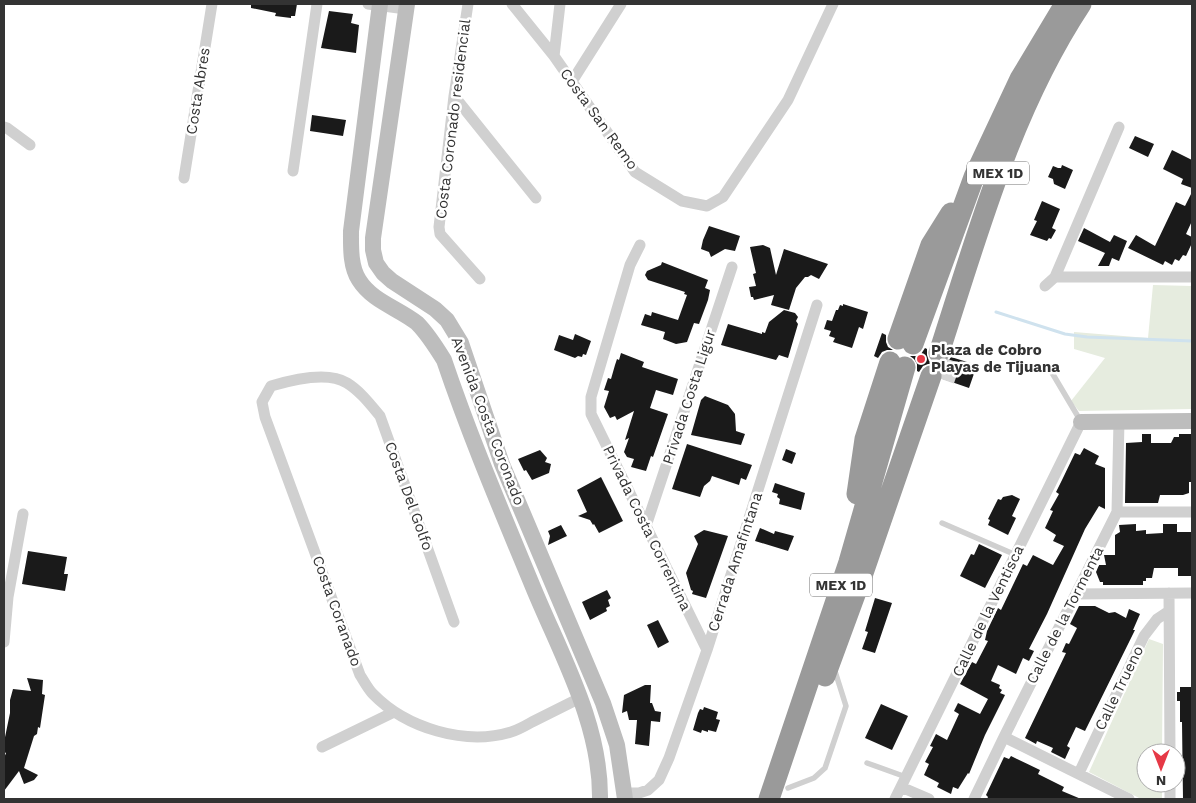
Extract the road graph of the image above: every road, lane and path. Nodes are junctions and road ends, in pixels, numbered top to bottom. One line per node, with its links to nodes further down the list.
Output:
1 (212, 4): 19 (street, Costa Abres)
2 (317, 4): 18 (street)
3 (376, 4): 11 (street); 45 (street, Avenida Costa Coronado)
4 (468, 4): 14 (street, Costa Coronado residencial)
5 (512, 4): 12 (street, Costa San Remo)
6 (560, 4): 12 (street)
7 (621, 4): 13 (street)
8 (833, 4): 13 (street, Costa San Remo)
9 (1064, 4): 28 (highway, MEX 1D)
10 (1081, 4): 29 (highway, MEX 1D)
11 (406, 7): 44 (street, Avenida Costa Coronado)
12 (554, 56): 13 (street, Costa San Remo)
13 (571, 83)
14 (454, 96): 20 (street); 25 (street, Costa Coronado residencial)
15 (4, 127): 17 (street)
16 (1119, 127): 24 (street)
17 (30, 144)
18 (293, 171)
19 (184, 178)
20 (536, 198)
21 (640, 245): 41 (street, Privada Costa Correntina)
22 (732, 267): 41 (street, Privada Costa Ligur)
23 (1191, 275): 24 (street)
24 (1055, 277): 26 (street)
25 (480, 279)
26 (1045, 286)
27 (817, 305): 53 (street, Cerrada Amafintana)
28 (906, 342)
29 (945, 355)
30 (898, 364): 43 (highway)
31 (1048, 366): 36 (lane)
32 (938, 378): 43 (highway, MEX 1D)
33 (346, 382): 51 (street, Costa Del Golfo); 56 (street, Costa Coranado)
34 (1118, 421): 35 (street); 36 (street); 37 (street, Calle de la Tormenta)
35 (1192, 421)
36 (1082, 422): 42 (street, Calle de la Ventisca)
37 (1117, 512): 38 (street); 49 (street, Calle de la Tormenta)
38 (1192, 512)
39 (23, 514): 48 (street)
40 (942, 523): 42 (lane)
41 (646, 526): 53 (street, Privada Costa Correntina)
42 (1016, 554): 62 (street, Calle de la Ventisca)
43 (856, 566): 54 (highway, MEX 1D); 66 (highway, MEX 1D)
44 (551, 578): 45 (street); 64 (street, Avenida Costa Coronado)
45 (532, 586): 55 (street, Avenida Costa Coronado)
46 (1169, 593): 47 (street); 49 (street); 50 (street)
47 (1192, 593)
48 (6, 594): 52 (street)
49 (1076, 594): 57 (street, Calle de la Tormenta)
50 (1169, 611): 58 (street); 61 (street, Calle Trueno)
51 (454, 622)
52 (4, 642)
53 (707, 650): 64 (street, Cerrada Amafintana)
54 (831, 660): 63 (highway, MEX 1D); 63 (lane)
55 (580, 698): 56 (street, Costa Coranado); 65 (street, Avenida Costa Coronado)
56 (394, 712): 59 (street)
57 (1004, 736): 61 (street); 69 (street, Calle de la Tormenta)
58 (1170, 743)
59 (322, 747)
60 (867, 762): 62 (lane)
61 (1079, 773): 70 (street)
62 (904, 782): 67 (street, Calle de la Ventisca); 68 (street)
63 (786, 793)
64 (625, 796)
65 (600, 799)
66 (769, 799)
67 (895, 799)
68 (929, 799)
69 (974, 799)
70 (1129, 799)

